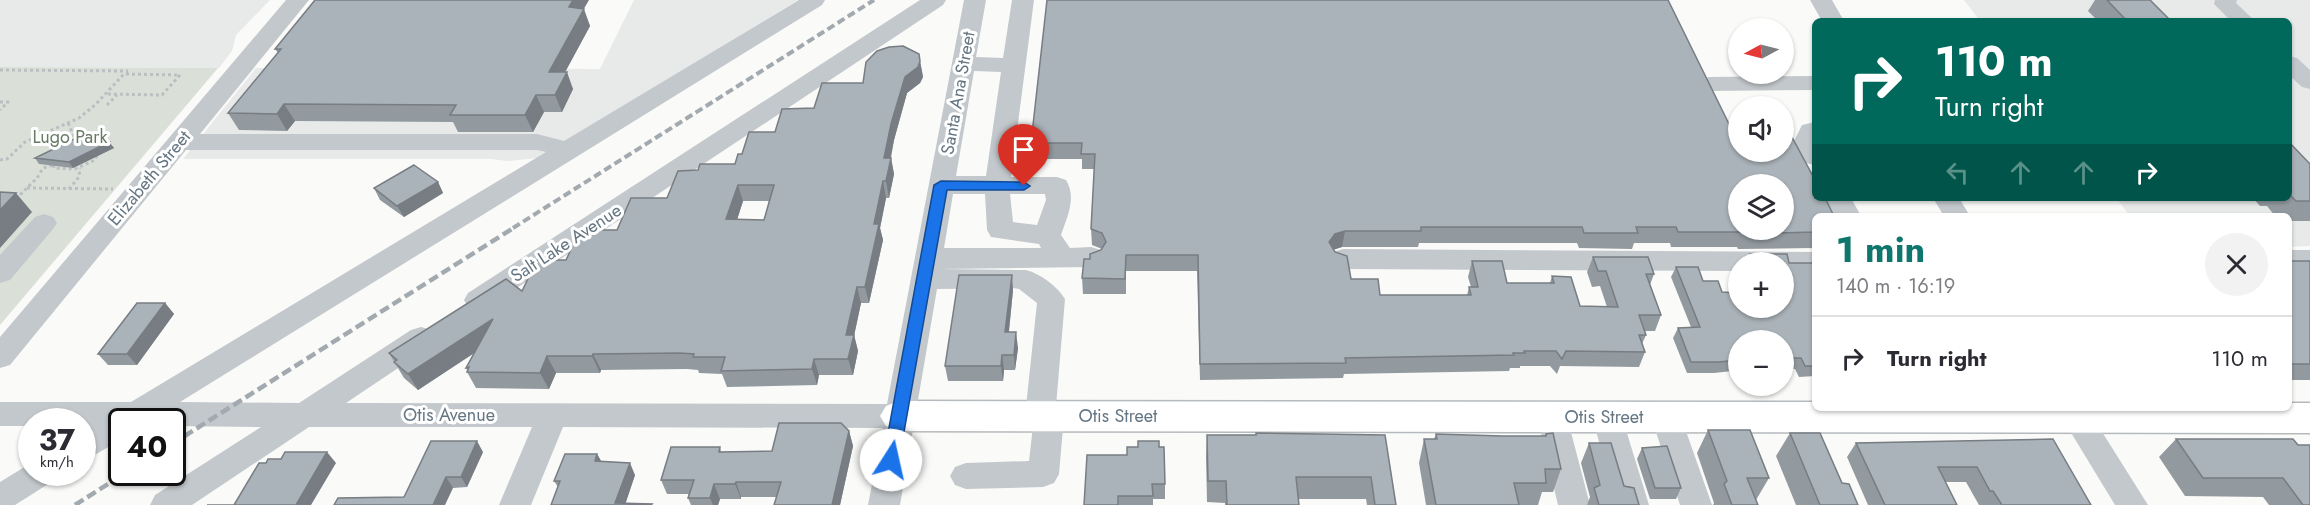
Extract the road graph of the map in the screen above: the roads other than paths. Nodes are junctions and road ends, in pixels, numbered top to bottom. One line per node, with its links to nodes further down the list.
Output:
1 (298, 0): 17 (street, Elizabeth Street)
2 (814, 0): 18 (street)
3 (935, 0): 35 (street, Salt Lake Avenue)
4 (975, 0): 10 (street, Santa Ana Street)
5 (1023, 0): 11 (street)
6 (1821, 0): 8 (street)
7 (2226, 0): 9 (street)
8 (1831, 18)
9 (2241, 18)
10 (963, 64): 11 (street); 20 (street, Santa Ana Street)
11 (1014, 65): 21 (street)
12 (2292, 66): 13 (street)
13 (2310, 82)
14 (1812, 83): 15 (street)
15 (1709, 84)
16 (1812, 131): 19 (street)
17 (180, 142): 18 (street); 31 (street, Elizabeth Street)
18 (566, 152): 32 (street)
19 (1812, 152)
20 (941, 185): 21 (street); 29 (street, Santa Ana Street)
21 (997, 185): 23 (street); 23 (street)
22 (44, 224): 30 (street)
23 (1055, 247): 24 (street); 29 (street)
24 (1091, 257)
25 (1343, 259): 28 (street)
26 (2292, 260): 27 (street)
27 (2310, 260)
28 (1812, 262)
29 (926, 269): 37 (street, Santa Ana Street); 38 (street)
30 (0, 273)
31 (0, 357)
32 (145, 408)
33 (2074, 413): 42 (main road, Otis Street); 44 (main road, Otis Street); 54 (street)
34 (0, 414): 43 (street, Otis Avenue)
35 (303, 414): 36 (street, Otis Avenue); 39 (street, Otis Avenue); 48 (street, Salt Lake Avenue)
36 (553, 415): 37 (street, Otis Avenue); 49 (street)
37 (899, 416): 38 (main road, Otis Street); 50 (street, Santa Ana Street)
38 (1044, 416): 40 (main road, Otis Street); 45 (street)
39 (186, 417)
40 (1552, 417): 41 (main road, Otis Street); 51 (street)
41 (1607, 417): 42 (main road, Otis Street); 52 (street)
42 (1666, 417): 53 (street)
43 (108, 418)
44 (2310, 418)
45 (966, 476)
46 (19, 486): 47 (street)
47 (0, 498)
48 (166, 505)
49 (515, 505)
50 (884, 505)
51 (1574, 505)
52 (1633, 505)
53 (1696, 505)
54 (2132, 505)

